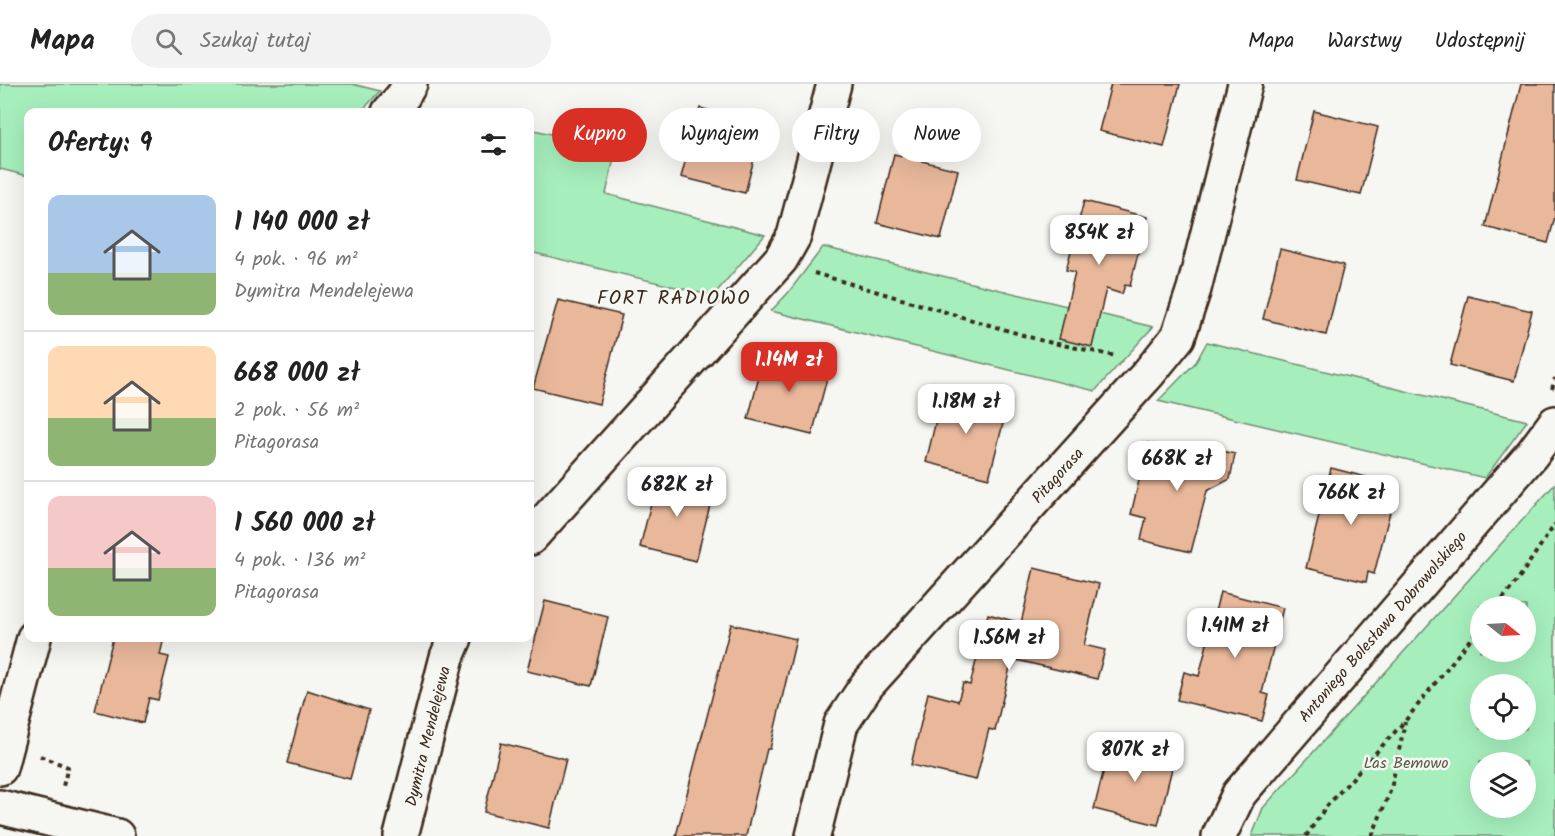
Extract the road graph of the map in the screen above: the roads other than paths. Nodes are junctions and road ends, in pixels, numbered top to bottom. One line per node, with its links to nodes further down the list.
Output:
1 (410, 84): 4 (street)
2 (834, 84): 6 (street)
3 (1245, 84): 13 (street, Pitagorasa)
4 (392, 108)
5 (1555, 423): 14 (street, Antoniego Bolesława Dobrowolskiego)
6 (534, 534)
7 (33, 642): 9 (street)
8 (453, 642): 12 (street, Dymitra Mendelejewa)
9 (0, 768)
10 (0, 807): 11 (street)
11 (117, 836)
12 (401, 836)
13 (813, 836)
14 (1219, 836)

